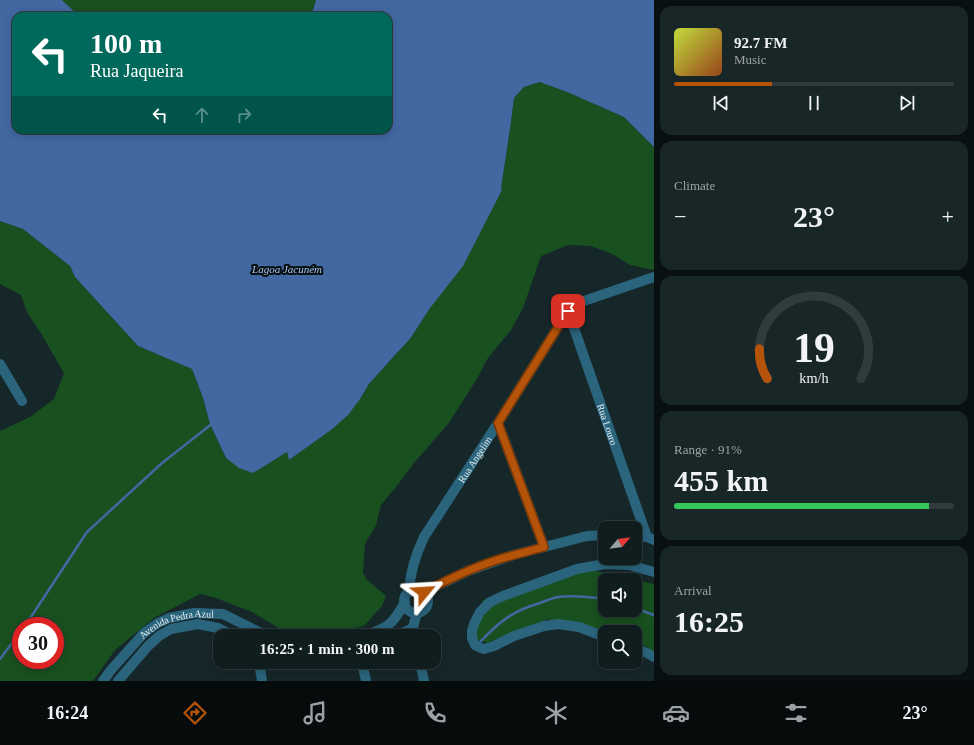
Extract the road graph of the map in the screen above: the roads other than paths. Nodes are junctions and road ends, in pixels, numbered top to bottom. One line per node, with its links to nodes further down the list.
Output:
1 (654, 277): 2 (street, Rua Angelim)
2 (568, 311): 5 (street, Rua Angelim); 7 (street, Rua Louro)
3 (0, 364): 4 (street)
4 (22, 402)
5 (498, 423): 8 (street); 10 (street, Rua Angelim)
6 (598, 535): 8 (street)
7 (651, 539)
8 (544, 547): 11 (street)
9 (654, 572): 18 (street)
10 (409, 592): 11 (street); 12 (street)
11 (424, 592): 13 (street)
12 (405, 602): 13 (street); 16 (street)
13 (417, 612): 17 (street)
14 (220, 629): 25 (street, Avenida Pedra Azul)
15 (252, 629): 24 (street, Avenida Pedra Azul)
16 (382, 629)
17 (414, 629)
18 (598, 635)
19 (642, 651): 20 (street)
20 (654, 657)
21 (260, 669): 26 (street)
22 (363, 669): 27 (street)
23 (421, 669): 28 (street)
24 (103, 681)
25 (118, 681)
26 (262, 681)
27 (366, 681)
28 (424, 681)

